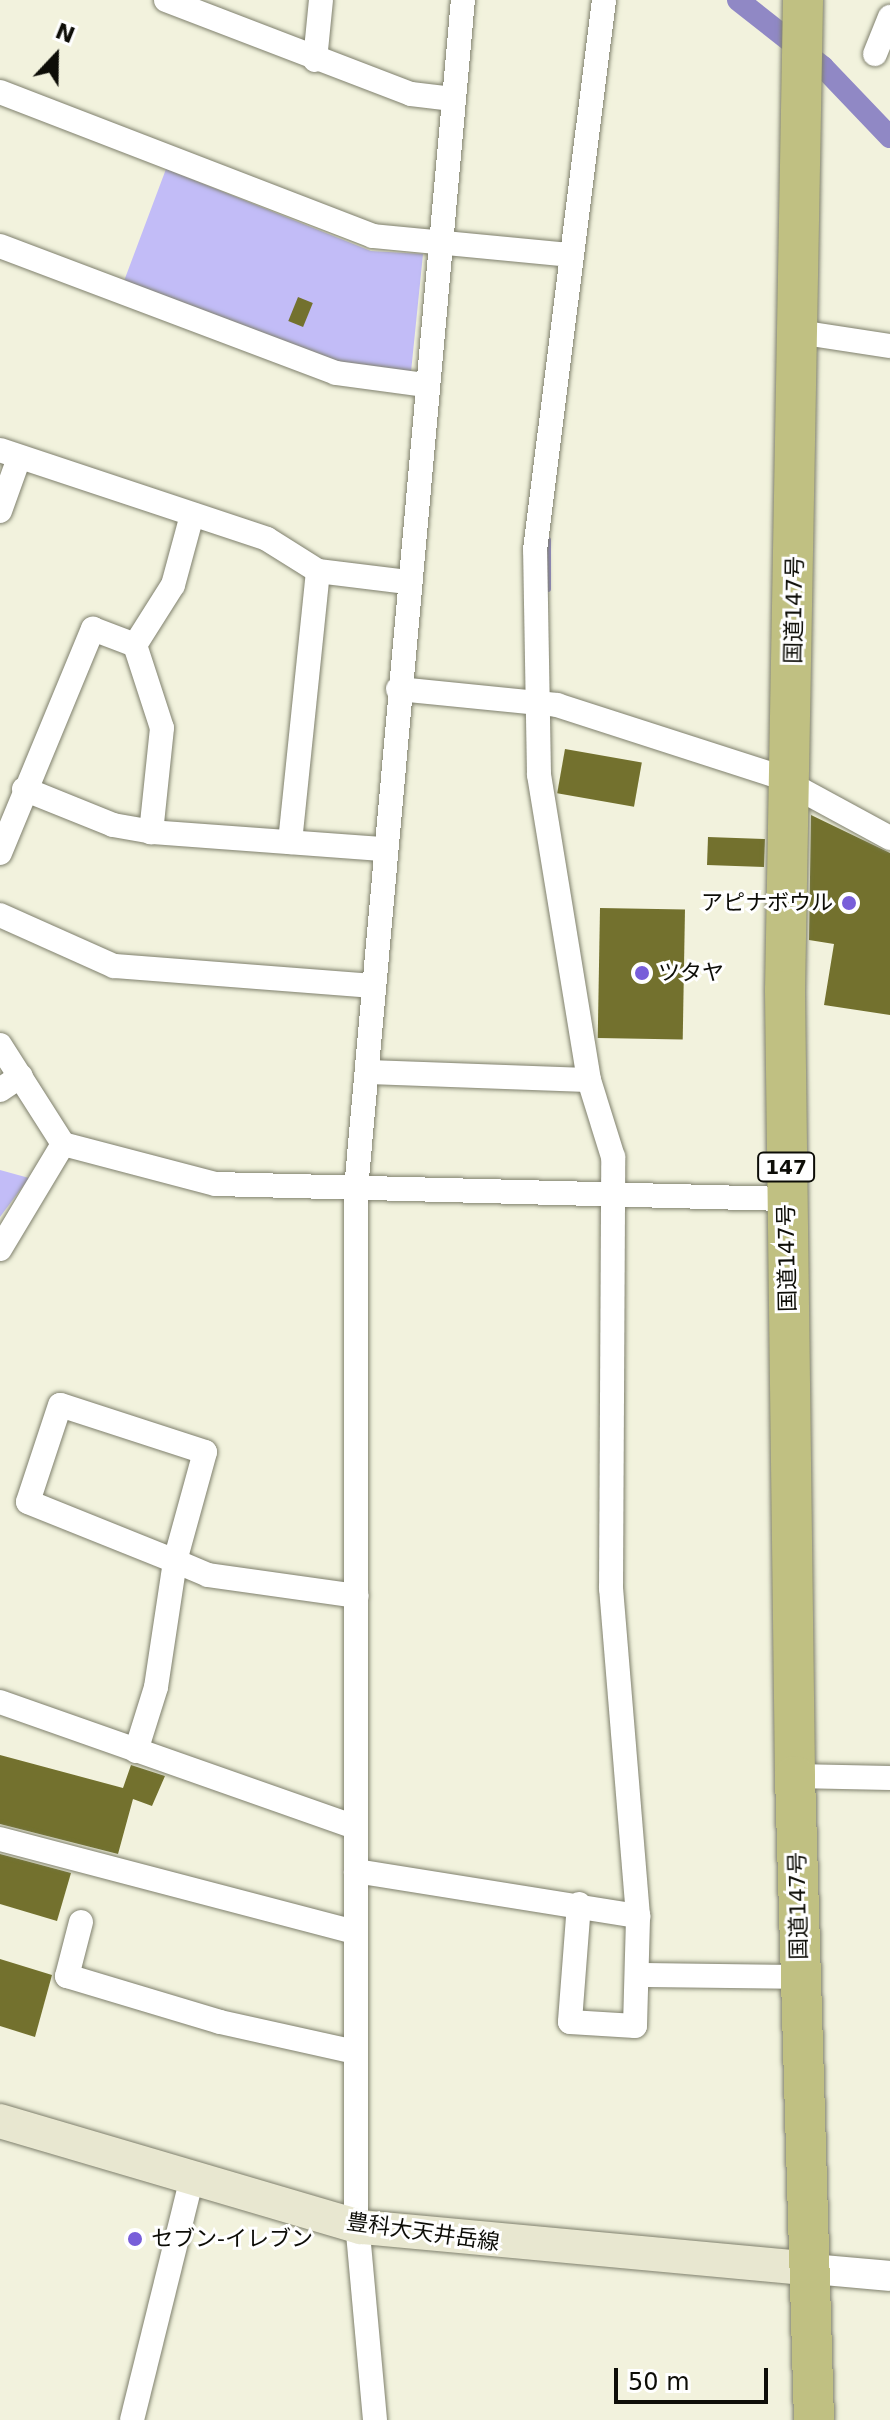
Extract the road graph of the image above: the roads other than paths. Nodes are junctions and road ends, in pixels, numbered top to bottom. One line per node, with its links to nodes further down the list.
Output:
1 (321, 0): 8 (street)
2 (463, 0): 10 (street)
3 (604, 0): 13 (street)
4 (176, 2): 8 (street)
5 (890, 17): 7 (street)
6 (802, 33): 14 (highway, 国道147号 / 147)
7 (875, 54)
8 (315, 60): 10 (street)
9 (0, 92): 11 (street)
10 (453, 99): 11 (street)
11 (437, 243): 13 (street); 16 (street)
12 (0, 246): 16 (street)
13 (570, 255): 24 (street)
14 (798, 332): 15 (street); 25 (highway, 国道147号 / 147)
15 (890, 346)
16 (425, 385): 21 (street)
17 (9, 454): 18 (street); 19 (street)
18 (0, 511)
19 (192, 515): 20 (street); 22 (street)
20 (318, 571): 21 (street); 29 (street)
21 (407, 582): 23 (street)
22 (135, 645): 26 (street); 27 (street)
23 (398, 689): 24 (street); 30 (street)
24 (540, 703): 25 (street); 37 (street)
25 (790, 787): 28 (street); 42 (highway, 国道147号 / 147)
26 (24, 789): 27 (street); 31 (street)
27 (151, 832): 29 (street)
28 (890, 838)
29 (290, 842): 30 (street)
30 (383, 849): 33 (street)
31 (0, 853)
32 (0, 915): 33 (street)
33 (371, 986): 35 (street)
34 (0, 1045): 36 (street)
35 (367, 1072): 37 (street); 40 (street)
36 (21, 1076): 38 (street); 39 (street)
37 (589, 1080): 41 (street)
38 (0, 1090)
39 (63, 1144): 40 (street); 43 (street)
40 (356, 1189): 41 (street); 45 (street)
41 (613, 1199): 42 (street); 54 (street)
42 (786, 1199): 48 (highway, 国道147号 / 147)
43 (0, 1249)
44 (175, 1561): 44 (street); 45 (street); 47 (street)
45 (357, 1596): 50 (street)
46 (0, 1702): 47 (street)
47 (136, 1751): 50 (street)
48 (795, 1776): 49 (street); 58 (highway, 国道147号 / 147)
49 (890, 1778)
50 (355, 1827): 52 (street)
51 (0, 1839): 56 (street)
52 (356, 1871): 53 (street); 56 (street)
53 (579, 1904): 54 (street); 57 (street)
54 (638, 1916): 57 (street)
55 (81, 1922): 59 (street)
56 (355, 1932): 59 (street)
57 (638, 1975): 58 (street)
58 (800, 1977): 63 (highway, 国道147号 / 147)
59 (355, 2052): 62 (street)
60 (0, 2121): 61 (main road, 豊科大天井岳線)
61 (192, 2178): 62 (main road, 豊科大天井岳線); 65 (street)
62 (361, 2227): 63 (main road, 豊科大天井岳線); 66 (street)
63 (812, 2269): 64 (street); 67 (highway, 国道147号 / 147)
64 (890, 2276)
65 (132, 2420)
66 (375, 2420)
67 (814, 2420)

